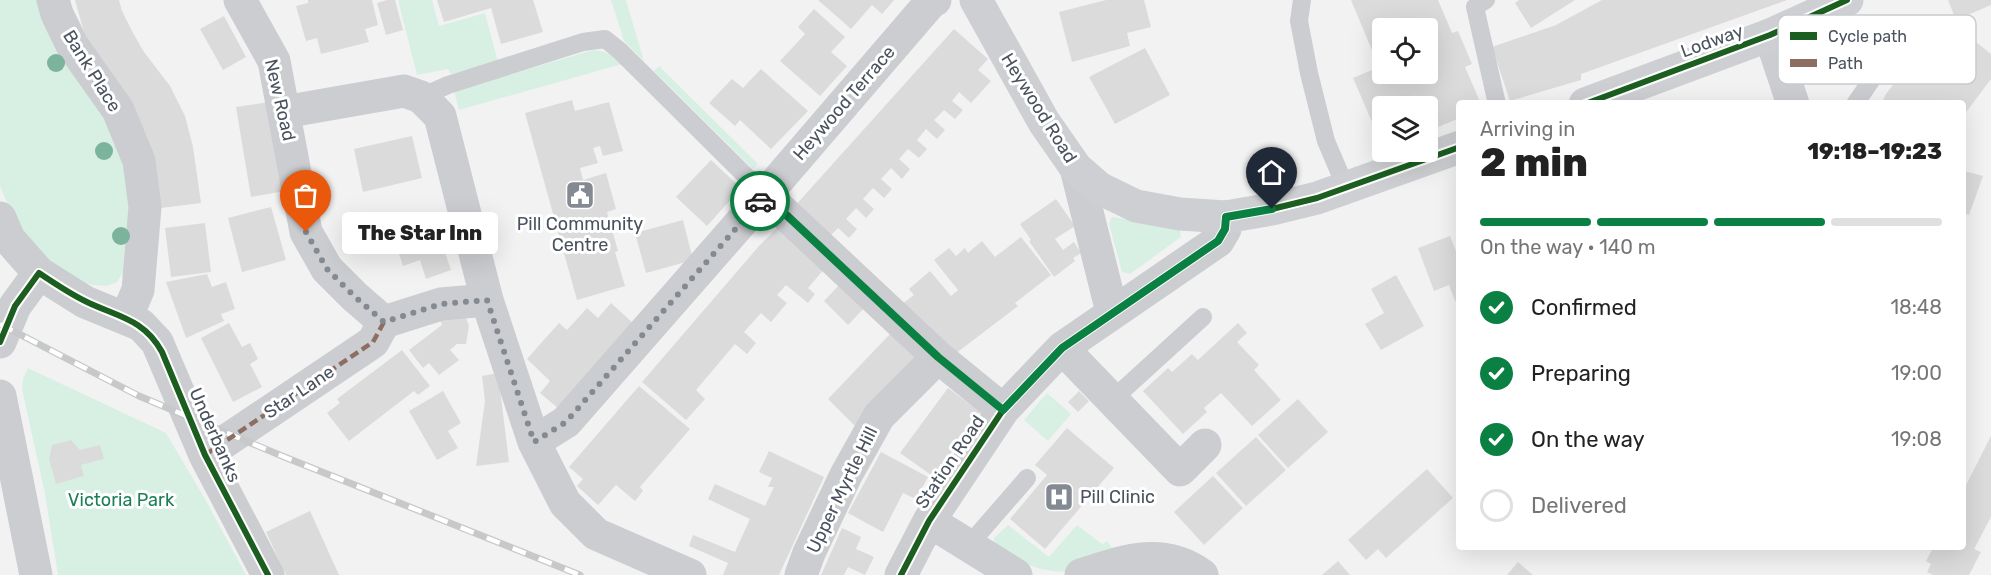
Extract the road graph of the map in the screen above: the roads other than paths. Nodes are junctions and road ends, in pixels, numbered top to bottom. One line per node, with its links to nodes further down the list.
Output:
1 (52, 0): 30 (street, Bank Place)
2 (240, 0): 19 (street, New Road)
3 (935, 0): 23 (street, Heywood Terrace)
4 (976, 0): 21 (street, Heywood Road)
5 (1302, 0): 22 (lane)
6 (1486, 0): 15 (lane)
7 (1847, 0): 8 (street, Lodway)
8 (1814, 15)
9 (1778, 31): 10 (street, Lodway)
10 (1770, 35): 11 (street); 16 (street, Lodway)
11 (1778, 59)
12 (1786, 84): 17 (street)
13 (1869, 84): 18 (lane)
14 (421, 96): 19 (street); 23 (lane); 27 (street)
15 (1496, 100)
16 (1596, 100)
17 (1792, 100)
18 (1858, 100)
19 (284, 112): 31 (street, New Road)
20 (1456, 148): 22 (street)
21 (1076, 168): 24 (street, Heywood Road); 28 (street)
22 (1346, 188): 24 (street)
23 (765, 195): 34 (street); 38 (street, Heywood Terrace)
24 (1226, 217): 28 (street, Station Road)
25 (0, 218): 26 (street, Underbanks)
26 (39, 273): 30 (street, Underbanks); 32 (street)
27 (487, 300): 31 (street); 38 (street)
28 (1112, 312): 33 (street, Station Road)
29 (1203, 317): 36 (lane)
30 (126, 318): 40 (street, Underbanks)
31 (384, 322): 40 (street, Star Lane)
32 (0, 342)
33 (1062, 348): 36 (street); 37 (street, Station Road)
34 (938, 357): 37 (street); 47 (street, Upper Myrtle Hill)
35 (0, 396): 44 (street)
36 (1112, 400): 39 (street)
37 (1003, 410): 42 (street, Station Road)
38 (534, 442): 46 (street)
39 (1205, 445)
40 (205, 455): 45 (street, Underbanks)
41 (1027, 478): 43 (lane)
42 (929, 521): 43 (street); 48 (street, Station Road)
43 (968, 546): 49 (street)
44 (36, 575)
45 (268, 575)
46 (690, 575)
47 (801, 575)
48 (901, 575)
49 (1016, 575)
50 (1081, 575): 51 (street)
51 (1202, 575)

